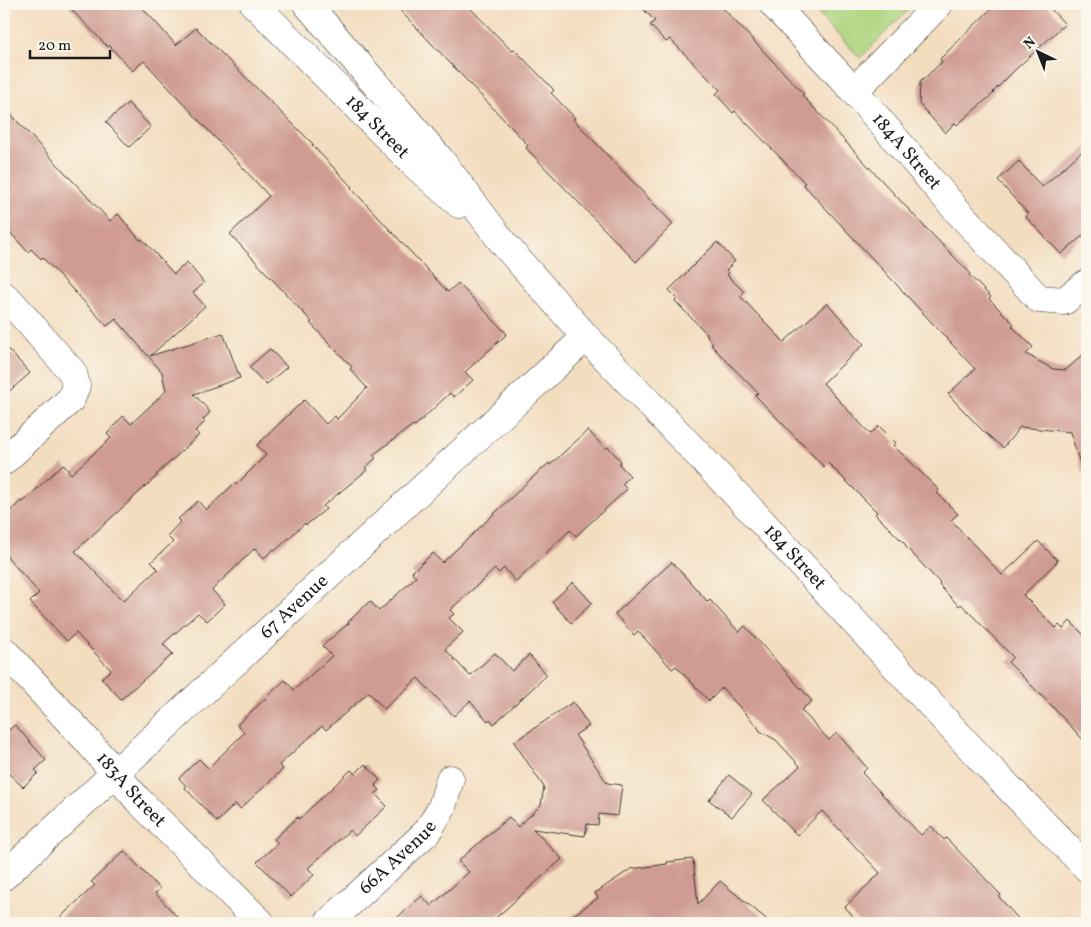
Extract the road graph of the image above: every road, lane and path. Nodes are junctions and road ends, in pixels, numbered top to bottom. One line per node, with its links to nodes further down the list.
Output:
1 (254, 4): 6 (street, 184 Street)
2 (307, 4): 6 (street, 184 Street)
3 (773, 4): 5 (street, 184A Street)
4 (939, 4): 5 (street)
5 (854, 91): 7 (street, 184A Street)
6 (504, 244): 9 (street, 184 Street)
7 (1087, 283)
8 (4, 296): 10 (street)
9 (586, 337): 12 (street, 67 Avenue); 14 (street, 184 Street)
10 (4, 461)
11 (4, 651): 12 (street, 183A Street)
12 (115, 772): 15 (street, 67 Avenue); 16 (street, 183A Street)
13 (450, 779): 17 (street, 66A Avenue)
14 (1087, 868)
15 (4, 876)
16 (261, 923)
17 (328, 923)

